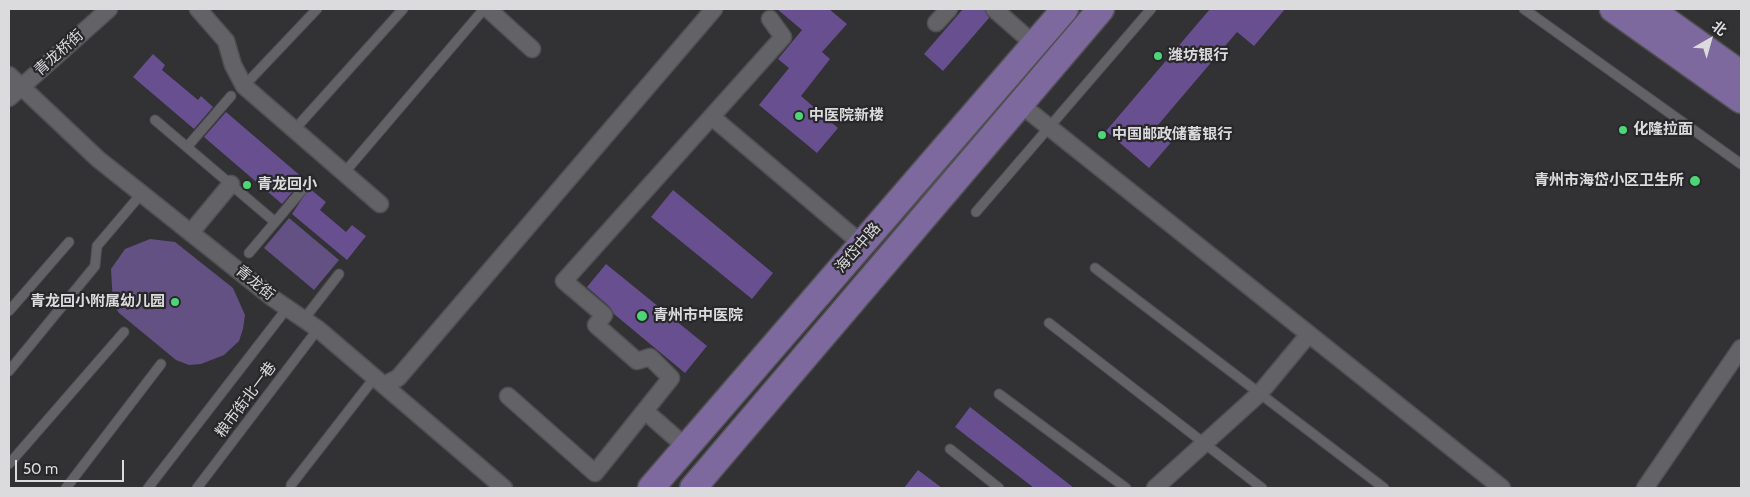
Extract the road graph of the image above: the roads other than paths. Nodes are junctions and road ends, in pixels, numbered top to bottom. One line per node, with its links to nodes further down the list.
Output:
1 (110, 9): 23 (street, 青龙桥街)
2 (198, 9): 22 (street)
3 (317, 9): 22 (lane)
4 (403, 9): 28 (lane)
5 (484, 9): 31 (lane)
6 (488, 9): 19 (street)
7 (714, 9): 54 (street)
8 (949, 9): 17 (street)
9 (994, 9): 18 (street)
10 (1064, 9): 18 (main road, 海岱中路)
11 (1101, 9): 25 (main road, 海岱中路)
12 (1151, 9): 36 (lane)
13 (1524, 9): 30 (lane)
14 (1613, 9): 24 (main road)
15 (1653, 10): 20 (main road)
16 (770, 19): 26 (street)
17 (936, 23)
18 (1034, 44): 40 (main road, 海岱中路)
19 (532, 49)
20 (1741, 74)
21 (9, 76): 23 (street, 青龙街)
22 (237, 91): 28 (street); 29 (lane)
23 (14, 93): 34 (street, 青龙街)
24 (1741, 100)
25 (1020, 104): 50 (street); 69 (main road, 海岱中路)
26 (712, 117): 40 (street); 58 (street)
27 (155, 120): 29 (lane)
28 (294, 130): 31 (street)
29 (187, 147): 32 (lane)
30 (1741, 164)
31 (344, 172): 35 (street)
32 (231, 184): 37 (lane); 38 (street)
33 (303, 189): 37 (lane)
34 (142, 193): 38 (street, 青龙街); 53 (lane)
35 (380, 204)
36 (976, 212)
37 (275, 222): 41 (lane)
38 (192, 231): 44 (street, 青龙街)
39 (69, 242): 45 (lane)
40 (862, 244): 60 (main road, 海岱中路)
41 (249, 254)
42 (1095, 268): 55 (lane)
43 (339, 274): 46 (lane)
44 (288, 307): 46 (street, 青龙街); 65 (lane)
45 (9, 311)
46 (304, 319): 48 (street, 青龙街)
47 (1049, 323): 59 (lane)
48 (318, 329): 54 (street, 青龙街); 66 (lane, 粮市街北一巷)
49 (124, 332): 62 (lane)
50 (1309, 334): 55 (street); 75 (street)
51 (1741, 348): 76 (street)
52 (161, 364): 64 (lane)
53 (9, 371)
54 (380, 381): 63 (lane); 67 (street, 青龙街)
55 (1260, 393): 59 (street); 74 (lane)
56 (999, 394): 71 (lane)
57 (508, 396): 58 (street)
58 (645, 411): 60 (street)
59 (1204, 444): 72 (street); 73 (lane)
60 (686, 447): 68 (main road, 海岱中路)
61 (950, 449): 70 (lane)
62 (9, 464)
63 (291, 486)
64 (66, 488)
65 (148, 488)
66 (197, 488)
67 (504, 488)
68 (651, 488)
69 (693, 488)
70 (999, 488)
71 (1126, 488)
72 (1155, 488)
73 (1262, 488)
74 (1384, 488)
75 (1502, 488)
76 (1645, 488)

